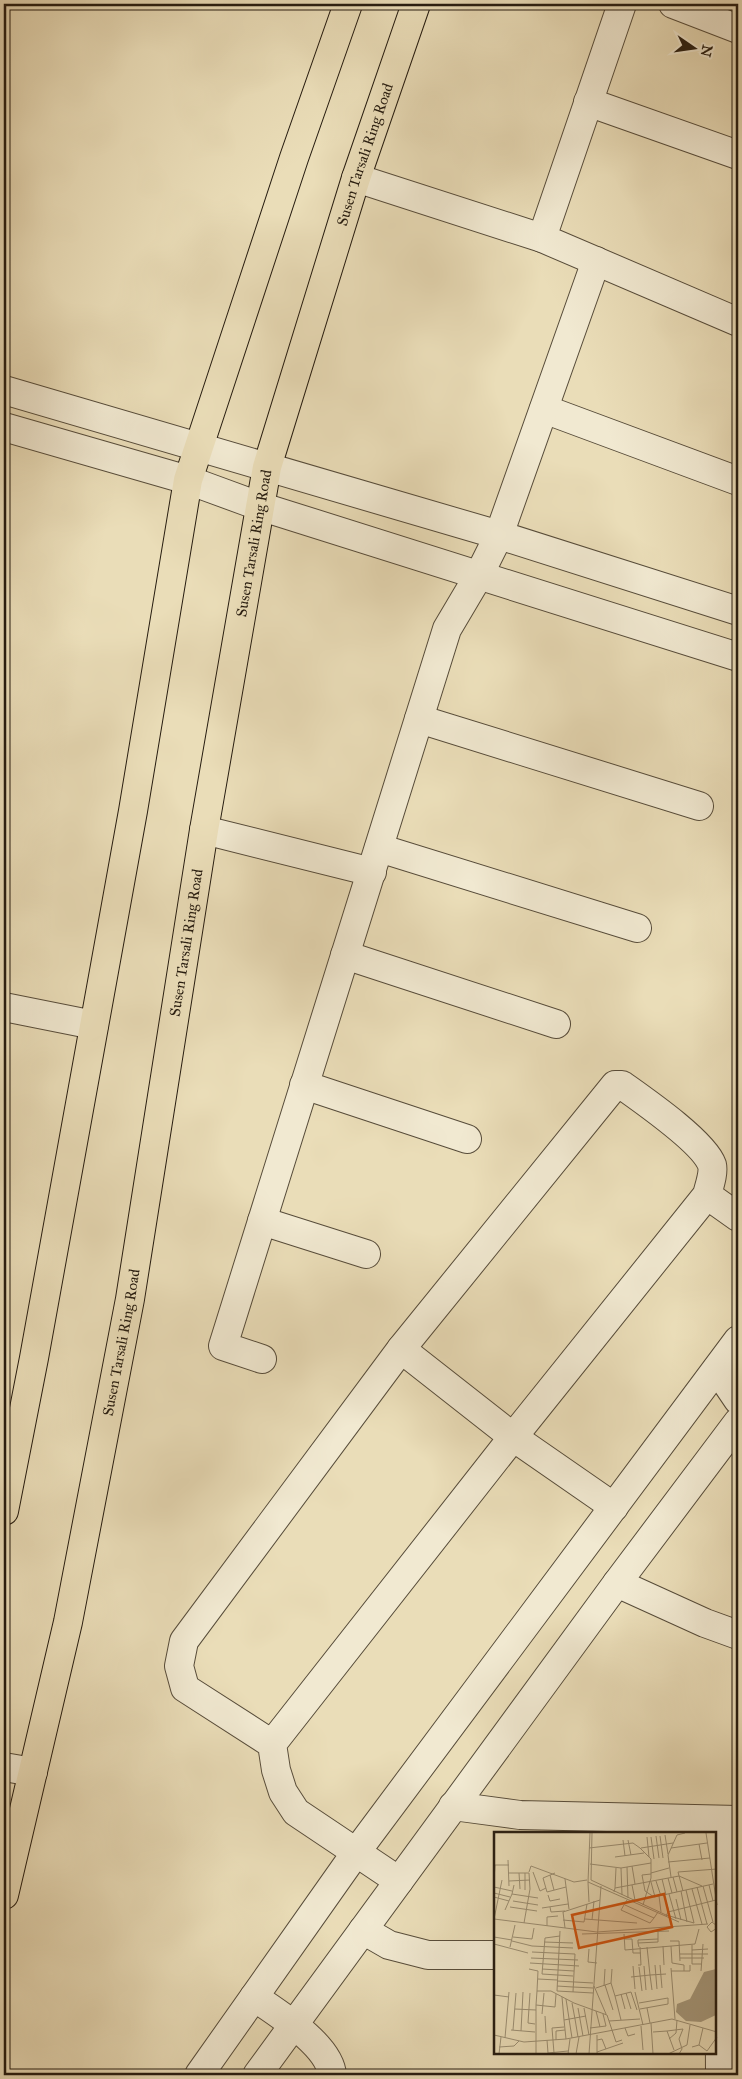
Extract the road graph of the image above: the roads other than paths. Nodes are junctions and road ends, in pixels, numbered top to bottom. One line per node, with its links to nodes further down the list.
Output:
1 (348, 4): 15 (main road)
2 (416, 4): 8 (main road, Susen Tarsali Ring Road)
3 (622, 4): 6 (street)
4 (673, 4): 5 (street)
5 (738, 29)
6 (588, 102): 7 (street); 9 (street)
7 (738, 155)
8 (356, 178): 9 (street); 16 (main road, Susen Tarsali Ring Road)
9 (542, 238): 10 (street)
10 (596, 261): 11 (street); 13 (street)
11 (738, 322)
12 (4, 390): 15 (street)
13 (544, 409): 18 (street); 20 (street)
14 (4, 427): 17 (street)
15 (197, 446): 16 (street); 17 (main road)
16 (267, 467): 19 (main road, Susen Tarsali Ring Road); 20 (street)
17 (188, 480): 19 (street); 32 (main road)
18 (738, 481)
19 (259, 506): 21 (street); 26 (main road, Susen Tarsali Ring Road)
20 (499, 535): 21 (street); 22 (street)
21 (479, 575): 23 (street); 24 (street)
22 (738, 611)
23 (738, 657)
24 (419, 719): 25 (street); 27 (street)
25 (699, 806)
26 (204, 830): 27 (street); 52 (main road, Susen Tarsali Ring Road)
27 (376, 860): 28 (street); 29 (street)
28 (637, 928)
29 (345, 955): 31 (street); 33 (street)
30 (4, 1007): 32 (street)
31 (556, 1024)
32 (94, 1025): 47 (main road)
33 (304, 1085): 34 (street); 37 (street)
34 (467, 1139)
35 (707, 1195): 36 (street); 40 (street); 45 (street)
36 (738, 1217)
37 (262, 1221): 38 (street); 41 (street)
38 (366, 1254)
39 (738, 1340): 42 (street)
40 (401, 1349): 45 (street); 50 (street)
41 (262, 1359)
42 (717, 1369): 43 (street); 46 (street)
43 (738, 1400)
44 (738, 1422): 48 (street)
45 (513, 1437): 46 (street); 50 (street)
46 (614, 1507): 55 (street)
47 (4, 1511)
48 (617, 1583): 49 (street); 53 (street)
49 (738, 1635)
50 (272, 1744): 55 (street)
51 (4, 1767): 52 (street)
52 (33, 1772): 58 (main road, Susen Tarsali Ring Road)
53 (453, 1806): 54 (street); 57 (street)
54 (738, 1821): 56 (street)
55 (357, 1851): 57 (street); 63 (street)
56 (729, 1872): 60 (street)
57 (399, 1881): 59 (street)
58 (4, 1894)
59 (363, 1930): 61 (street); 64 (street)
60 (718, 1951): 62 (street)
61 (494, 1954)
62 (729, 1996): 68 (street)
63 (254, 1997): 64 (street); 65 (street)
64 (294, 2025): 66 (street); 67 (street)
65 (199, 2075)
66 (257, 2075)
67 (332, 2075)
68 (720, 2075)

